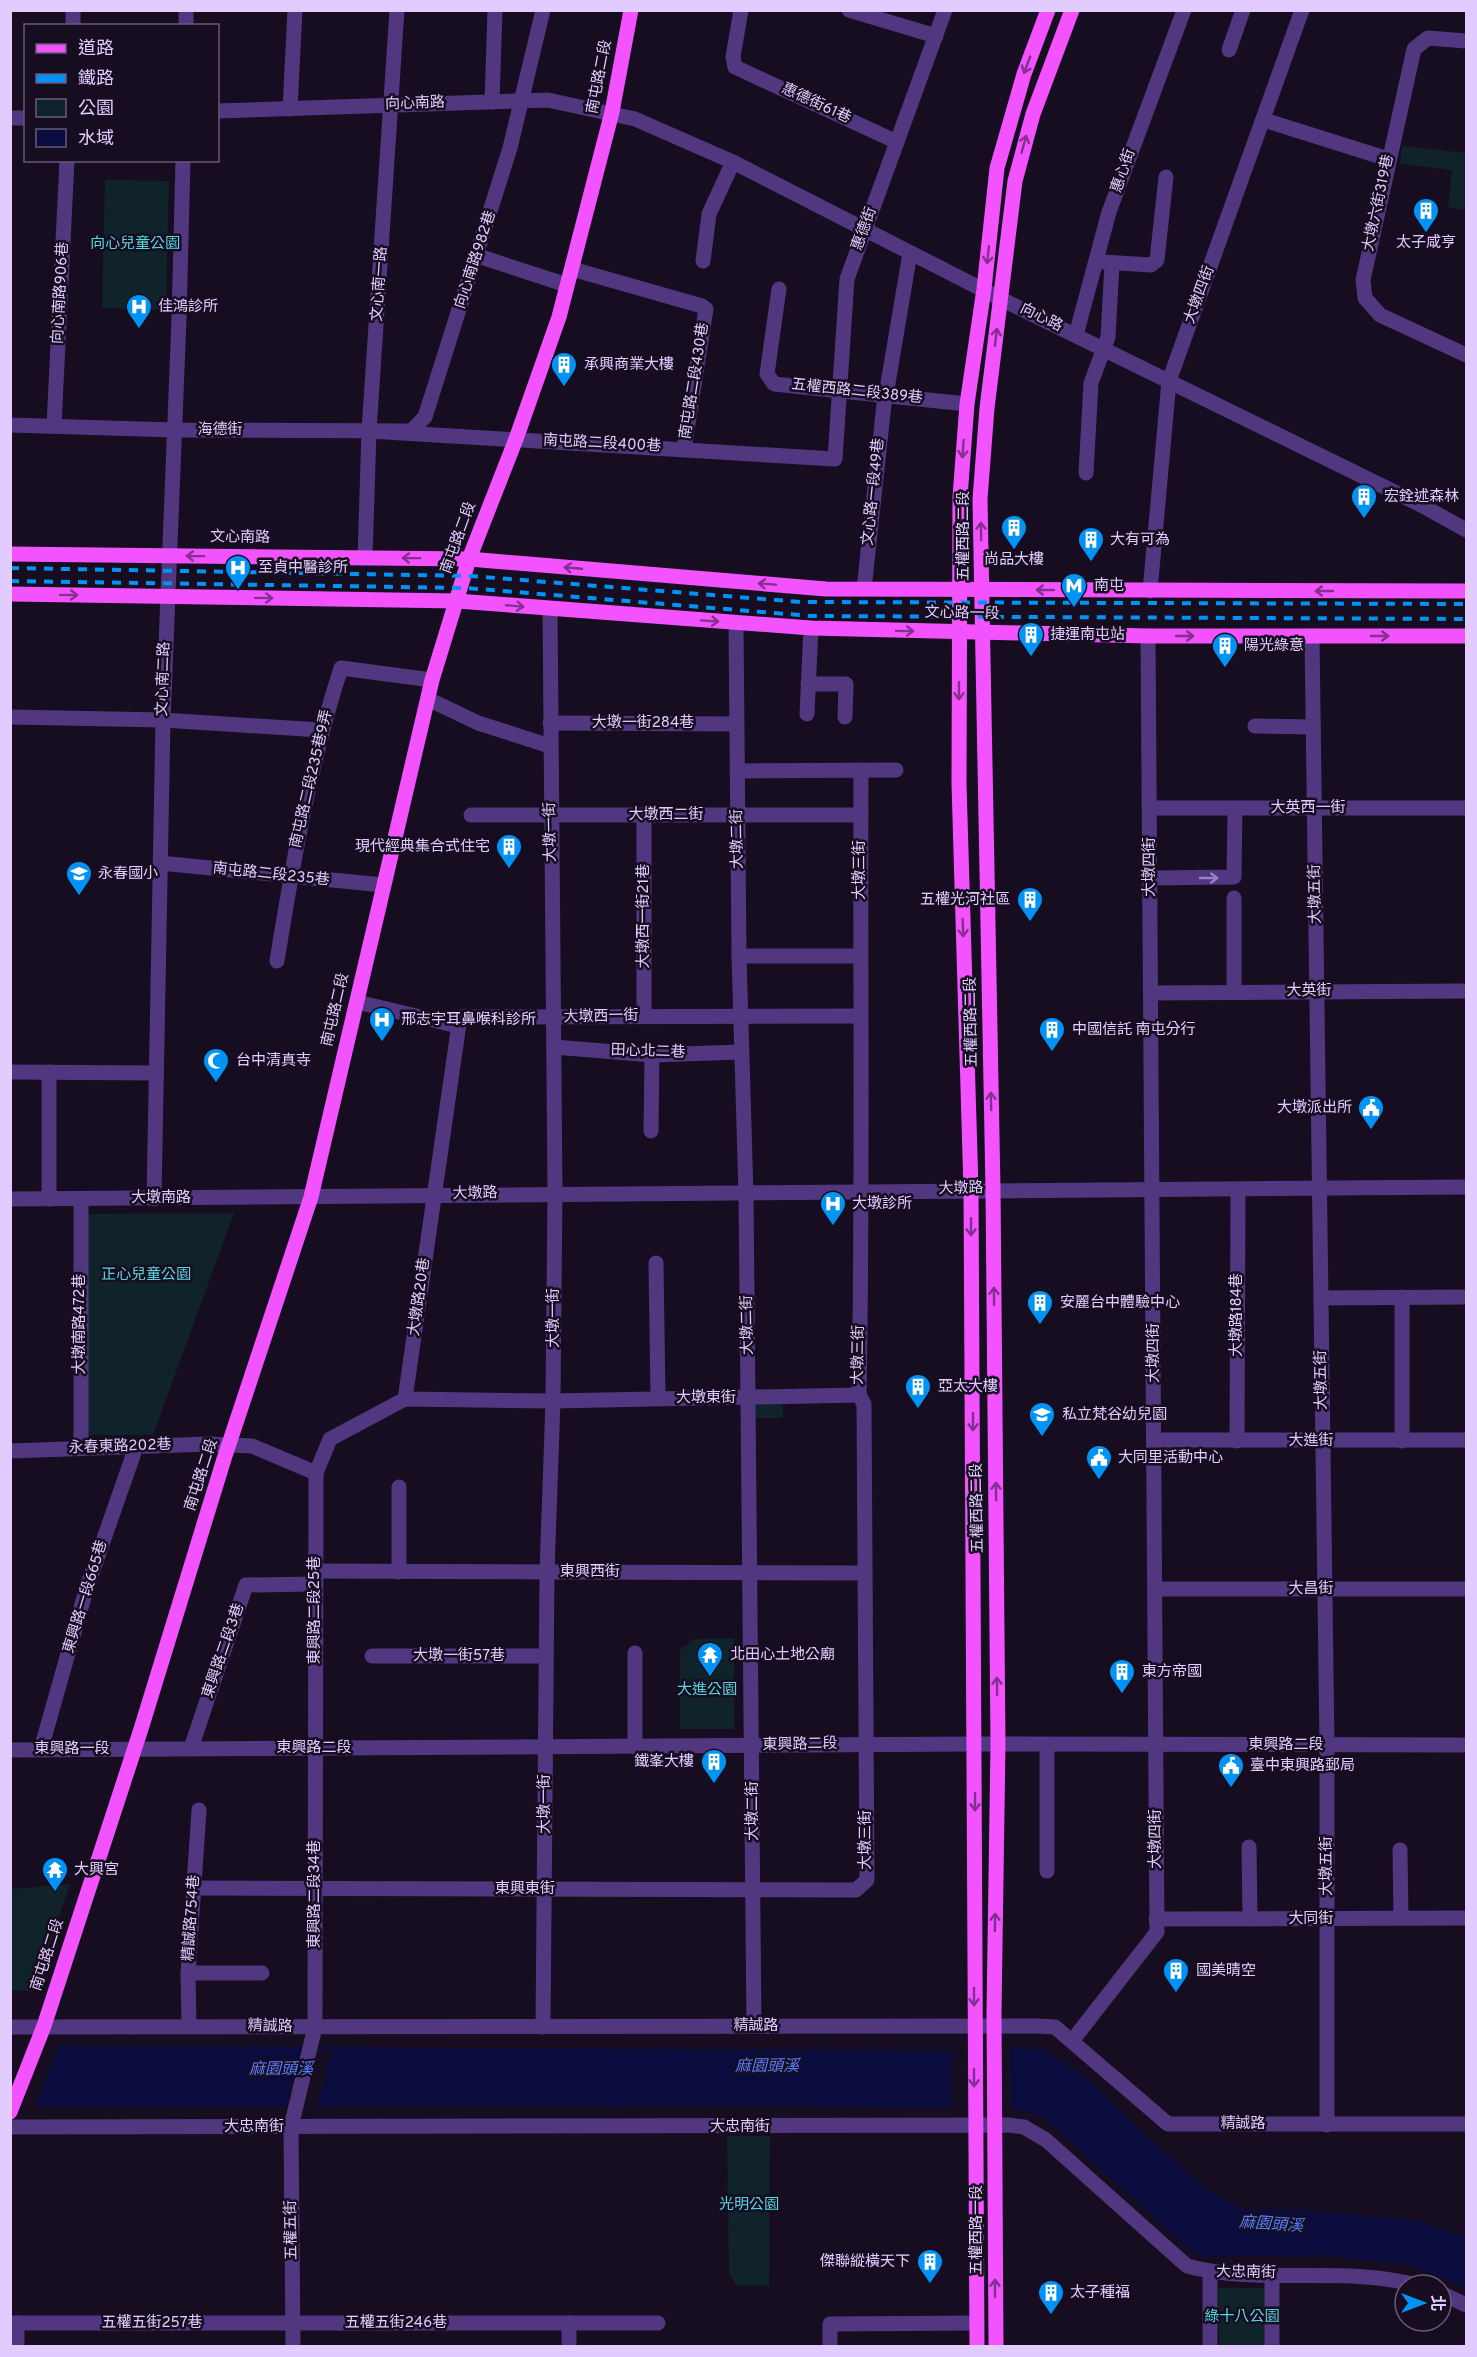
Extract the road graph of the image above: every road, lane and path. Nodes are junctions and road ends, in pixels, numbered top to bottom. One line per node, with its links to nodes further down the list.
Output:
1 (295, 10): 20 (street)
2 (397, 10): 19 (street, 文心南一路)
3 (495, 10): 18 (street)
4 (543, 10): 17 (street, 向心南路982巷)
5 (631, 10): 22 (main road, 南屯路二段)
6 (741, 10): 24 (street, 惠德街61巷)
7 (849, 10): 14 (street)
8 (945, 10): 14 (street, 惠德街)
9 (1048, 10): 38 (main road, 五權西路二段, one-way to 38)
10 (1072, 10): 39 (main road, 五權西路二段, one-way to 10)
11 (1184, 10): 34 (street, 惠心街)
12 (1243, 10): 16 (street)
13 (1302, 10): 23 (street, 大墩四街)
14 (936, 36): 24 (street, 惠德街)
15 (1467, 41): 25 (street, 大墩六街319巷)
16 (1229, 50)
17 (522, 100): 18 (street, 向心南路); 22 (street, 向心南路); 32 (street, 向心南路982巷)
18 (492, 102): 19 (street, 向心南路)
19 (393, 105): 20 (street, 向心南路); 51 (street, 文心南一路)
20 (290, 108): 21 (street, 向心南路)
21 (219, 111)
22 (612, 112): 28 (street, 向心路); 35 (main road, 南屯路二段)
23 (1264, 120): 25 (street); 43 (street, 大墩四街)
24 (897, 142): 30 (street, 惠德街)
25 (1388, 159): 42 (street, 大墩六街319巷)
26 (67, 162): 49 (street, 向心南路906巷)
27 (183, 162): 50 (street, 文心南二路)
28 (733, 162): 30 (street, 向心路); 33 (street)
29 (1166, 177): 34 (street)
30 (864, 231): 31 (street, 向心路); 44 (street, 惠德街)
31 (910, 253): 38 (street, 向心路); 45 (street, 文心路一段49巷)
32 (478, 256): 36 (street); 47 (street, 向心南路982巷)
33 (703, 261)
34 (1104, 262): 40 (street, 惠心街); 41 (street, 惠心街)
35 (572, 269): 36 (main road, 南屯路二段); 53 (street, 南屯路二段430巷)
36 (567, 285): 52 (main road, 南屯路二段)
37 (779, 289): 44 (street, 五權西路二段389巷)
38 (984, 289): 39 (street, 向心路); 46 (main road, 五權西路二段)
39 (1001, 299): 40 (street, 向心路); 63 (main road, 五權西路二段, one-way to 39)
40 (1076, 335): 41 (street, 向心路)
41 (1103, 348): 43 (street, 向心路); 55 (street, 惠心街)
42 (1467, 355)
43 (1169, 381): 56 (street, 向心路); 64 (street, 大墩四街)
44 (840, 389): 45 (street, 五權西路二段389巷); 54 (street, 惠德街)
45 (885, 395): 46 (street, 五權西路二段389巷); 61 (street, 文心路一段49巷)
46 (967, 404): 62 (main road, 五權西路二段, one-way to 62)
47 (425, 417): 51 (street, 海德街)
48 (10, 425): 49 (street, 海德街)
49 (54, 426): 50 (street, 海德街)
50 (174, 430): 51 (street, 海德街); 58 (street, 文心南二路)
51 (369, 431): 52 (street, 南屯路二段400巷); 59 (street, 文心南一路)
52 (516, 439): 53 (street, 南屯路二段400巷); 60 (main road, 南屯路二段)
53 (684, 449): 54 (street, 南屯路二段400巷)
54 (836, 459)
55 (1086, 473)
56 (1467, 530)
57 (10, 554): 58 (main road, 文心南路)
58 (168, 556): 59 (main road, 文心南路, one-way to 58); 67 (street, 文心南二路)
59 (365, 558): 60 (main road, 文心南路, one-way to 59)
60 (469, 559): 61 (main road, 文心路一段, one-way to 60); 68 (main road, 南屯路二段)
61 (864, 589): 62 (main road, 文心路一段)
62 (958, 590): 63 (main road, 文心路一段); 72 (main road, 五權西路二段)
63 (982, 590): 64 (main road, 文心路一段, one-way to 63); 73 (main road, 五權西路二段)
64 (1150, 591): 65 (main road, 文心路一段, one-way to 64)
65 (1467, 591)
66 (10, 594): 67 (main road, one-way to 67)
67 (167, 597): 68 (main road, one-way to 68); 83 (street, 文心南二路)
68 (457, 601): 69 (main road, 文心路一段, one-way to 69); 77 (main road, 南屯路二段)
69 (550, 609): 70 (main road, 文心路一段, one-way to 70); 84 (street, 大墩一街)
70 (736, 624): 71 (main road, 文心路一段); 85 (street, 大墩二街)
71 (811, 628): 72 (main road, 文心路一段, one-way to 72); 78 (street)
72 (959, 632): 73 (main road, 文心路一段); 128 (main road, 五權西路二段, one-way to 128)
73 (982, 633): 74 (main road, 文心路一段); 129 (main road, 五權西路二段, one-way to 73)
74 (1148, 636): 75 (main road, 文心路一段, one-way to 75); 93 (street, 大墩四街)
75 (1312, 636): 76 (main road, 文心路一段, one-way to 76); 87 (street, 大墩五街)
76 (1467, 636)
77 (432, 680): 79 (main road, 南屯路二段); 88 (street, 南屯路二段235巷9弄)
78 (808, 684): 80 (street); 82 (street)
79 (428, 699): 89 (street); 105 (main road, 南屯路二段)
80 (807, 714)
81 (10, 717): 83 (street)
82 (845, 717)
83 (163, 720): 88 (street); 102 (street, 文心南二路)
84 (550, 723): 85 (street, 大墩一街284巷); 89 (street, 大墩一街)
85 (736, 724): 91 (street, 大墩二街)
86 (1256, 726): 87 (street)
87 (1313, 727): 95 (street, 大墩五街)
88 (320, 730): 103 (street, 南屯路二段235巷9弄)
89 (550, 746): 99 (street, 大墩一街)
90 (896, 770): 92 (street)
91 (737, 771): 92 (street); 97 (street, 大墩二街)
92 (861, 771): 101 (street, 大墩三街)
93 (1150, 808): 94 (street, 大英西一街); 104 (street, 大墩四街)
94 (1234, 808): 95 (street, 大英西一街); 104 (street, one-way to 94)
95 (1314, 808): 96 (street, 大英西一街); 110 (street, 大墩五街)
96 (1467, 808)
97 (737, 814): 100 (street, 大墩西二街); 101 (street, 大墩西二街); 107 (street, 大墩二街)
98 (471, 815): 99 (street, 大墩西二街)
99 (550, 815): 100 (street, 大墩西二街); 118 (street, 大墩一街)
100 (644, 815): 115 (street, 大墩西一街21巷)
101 (861, 815): 108 (street, 大墩三街)
102 (160, 863): 103 (street, 南屯路二段235巷); 125 (street, 文心南二路)
103 (291, 877): 105 (street, 南屯路二段235巷); 109 (street, 南屯路二段235巷9弄)
104 (1150, 878): 113 (street, 大墩四街)
105 (383, 885): 114 (main road, 南屯路二段)
106 (1234, 898): 112 (street)
107 (739, 956): 108 (street); 116 (street, 大墩二街)
108 (860, 956): 117 (street, 大墩三街)
109 (277, 961)
110 (1317, 991): 111 (street, 大英街); 112 (street, 大英街); 131 (street, 大墩五街)
111 (1467, 991)
112 (1234, 992): 113 (street, 大英街)
113 (1151, 993): 130 (street, 大墩四街)
114 (357, 1002): 119 (street); 137 (main road, 南屯路二段)
115 (644, 1016): 116 (street, 大墩西一街); 118 (street, 大墩西一街)
116 (741, 1016): 117 (street, 大墩西一街); 121 (street, 大墩二街)
117 (860, 1016): 132 (street, 大墩三街)
118 (554, 1017): 119 (street, 大墩西一街); 120 (street, 大墩一街)
119 (458, 1026): 136 (street)
120 (554, 1047): 122 (street, 田心北二巷); 134 (street, 大墩一街)
121 (741, 1052): 122 (street, 田心北二巷); 135 (street, 大墩二街)
122 (652, 1055): 126 (street)
123 (10, 1072): 124 (street)
124 (49, 1072): 125 (street); 139 (street)
125 (156, 1072): 141 (street, 文心南二路)
126 (651, 1131)
127 (1467, 1187): 131 (street, 大墩路)
128 (971, 1189): 129 (street, 大墩路); 132 (street, 大墩路); 174 (main road, 五權西路二段, one-way to 174)
129 (993, 1189): 130 (street, 大墩路); 175 (main road, 五權西路二段, one-way to 129)
130 (1153, 1189): 133 (street, 大墩路); 151 (street, 大墩四街)
131 (1320, 1189): 133 (street, 大墩路); 145 (street, 大墩五街)
132 (863, 1190): 135 (street, 大墩路); 146 (street, 大墩三街)
133 (1238, 1190): 153 (street, 大墩路184巷)
134 (555, 1193): 135 (street, 大墩路); 136 (street, 大墩路); 150 (street, 大墩一街)
135 (746, 1194): 148 (street, 大墩二街)
136 (435, 1195): 137 (street, 大墩路); 149 (street, 大墩路20巷)
137 (311, 1197): 141 (street, 大墩南路); 156 (main road, 南屯路二段)
138 (10, 1199): 139 (street, 大墩南路)
139 (49, 1199): 140 (street, 大墩南路)
140 (81, 1199): 141 (street, 大墩南路); 158 (street, 大墩南路472巷)
141 (154, 1199)
142 (656, 1263): 147 (street)
143 (1402, 1297): 144 (street); 145 (street); 155 (street)
144 (1467, 1297)
145 (1321, 1298): 154 (street, 大墩五街)
146 (859, 1395): 148 (street, 大墩東街); 165 (street, 大墩三街)
147 (658, 1398): 148 (street, 大墩東街); 150 (street, 大墩東街)
148 (749, 1398): 164 (street, 大墩二街)
149 (405, 1399): 150 (street, 大墩東街); 160 (street)
150 (553, 1401): 163 (street, 大墩一街)
151 (1155, 1440): 153 (street, 大進街); 167 (street, 大墩四街)
152 (1467, 1440): 155 (street, 大進街)
153 (1237, 1441): 154 (street, 大進街)
154 (1323, 1441): 155 (street, 大進街); 168 (street, 大墩五街)
155 (1402, 1441)
156 (230, 1445): 157 (street, 永春東路202巷); 160 (street, 永春東路202巷); 186 (main road, 南屯路二段)
157 (136, 1447): 158 (street, 永春東路202巷); 185 (street, 東興路一段665巷)
158 (81, 1448): 159 (street, 永春東路202巷)
159 (10, 1451)
160 (316, 1473): 166 (street, 東興路二段25巷)
161 (399, 1487): 162 (street)
162 (399, 1572): 163 (street, 東興西街); 166 (street, 東興西街)
163 (547, 1572): 164 (street, 東興西街); 172 (street, 大墩一街)
164 (749, 1573): 165 (street, 東興西街); 181 (street, 大墩二街)
165 (865, 1573): 173 (street, 大墩三街)
166 (314, 1578): 182 (street, 東興路二段25巷); 184 (street, 東興路二段3巷)
167 (1156, 1589): 168 (street, 大昌街); 177 (street, 大墩四街)
168 (1325, 1589): 169 (street, 大昌街); 178 (street, 大墩五街)
169 (1467, 1589)
170 (634, 1653): 180 (street)
171 (372, 1656): 172 (street, 大墩一街57巷)
172 (546, 1656): 183 (street, 大墩一街)
173 (866, 1744): 174 (street, 東興路二段); 181 (street, 東興路二段); 195 (street, 大墩三街)
174 (975, 1744): 175 (street, 東興路二段); 207 (main road, 五權西路二段, one-way to 207)
175 (998, 1744): 176 (street, 東興路二段); 208 (main road, 五權西路二段, one-way to 175)
176 (1047, 1744): 177 (street, 東興路二段); 191 (street)
177 (1156, 1744): 178 (street, 東興路二段); 200 (street, 大墩四街)
178 (1327, 1744): 179 (street, 東興路二段); 197 (street, 大墩五街)
179 (1467, 1744)
180 (634, 1746): 181 (street, 東興路二段); 183 (street, 東興路二段)
181 (753, 1746): 196 (street, 大墩二街)
182 (316, 1747): 183 (street, 東興路二段); 184 (street, 東興路二段); 193 (street, 東興路二段34巷)
183 (545, 1747): 194 (street, 大墩一街)
184 (191, 1748): 186 (street, 東興路二段)
185 (41, 1749): 186 (street, 東興路一段); 187 (street, 東興路一段)
186 (134, 1749): 204 (main road, 南屯路二段)
187 (10, 1750)
188 (200, 1810): 192 (street, 精誠路754巷)
189 (1249, 1847): 201 (street)
190 (1400, 1850): 198 (street)
191 (1047, 1871)
192 (194, 1888): 193 (street, 東興東街); 202 (street, 精誠路754巷)
193 (315, 1888): 194 (street, 東興東街); 211 (street, 東興路二段34巷)
194 (544, 1889): 196 (street, 東興東街); 210 (street, 大墩一街)
195 (856, 1890): 196 (street, 東興東街)
196 (753, 1891): 206 (street, 大墩二街)
197 (1327, 1918): 198 (street, 大同街); 201 (street, 大同街); 220 (street, 大墩五街)
198 (1401, 1918): 199 (street, 大同街)
199 (1467, 1918)
200 (1156, 1919): 201 (street, 大同街); 212 (street, 大墩四街)
201 (1250, 1919)
202 (188, 1973): 203 (street); 205 (street, 精誠路754巷)
203 (262, 1973)
204 (44, 2026): 205 (street, 精誠路); 209 (street, 精誠路); 215 (main road, 南屯路二段)
205 (189, 2026): 211 (street, 精誠路)
206 (754, 2026): 207 (street, 精誠路); 210 (street, 精誠路)
207 (974, 2026): 208 (street, 精誠路); 213 (main road, 五權西路二段)
208 (994, 2026): 212 (street, 精誠路); 214 (main road, 五權西路二段)
209 (10, 2027)
210 (543, 2027): 211 (street, 精誠路)
211 (313, 2034): 218 (street, 東興路二段34巷)
212 (1072, 2041): 220 (street, 精誠路)
213 (974, 2044): 216 (main road, 五權西路一段, one-way to 216)
214 (994, 2044): 217 (main road, 五權西路一段)
215 (11, 2111)
216 (974, 2119): 217 (street, 大忠南街); 218 (street, 大忠南街); 231 (main road, 五權西路一段)
217 (994, 2119): 222 (street, 大忠南街); 237 (main road, 五權西路一段, one-way to 217)
218 (292, 2120): 221 (street, 大忠南街); 228 (street, 五權五街)
219 (1467, 2124): 220 (street, 精誠路)
220 (1327, 2125)
221 (10, 2127)
222 (1210, 2272): 223 (street, 大忠南街); 238 (street)
223 (1272, 2274): 224 (street, 大忠南街); 239 (street)
224 (1393, 2280)
225 (1453, 2299): 226 (street)
226 (1467, 2305)
227 (14, 2323): 228 (street, 五權五街257巷); 232 (street)
228 (293, 2323): 229 (street, 五權五街246巷); 233 (street, 五權五街)
229 (569, 2323): 230 (street, 五權五街246巷); 234 (street)
230 (658, 2323)
231 (976, 2323): 235 (street); 236 (main road, 五權西路一段)
232 (17, 2346)
233 (293, 2346)
234 (568, 2346)
235 (830, 2346)
236 (977, 2346)
237 (996, 2346)
238 (1210, 2346)
239 (1272, 2346)

